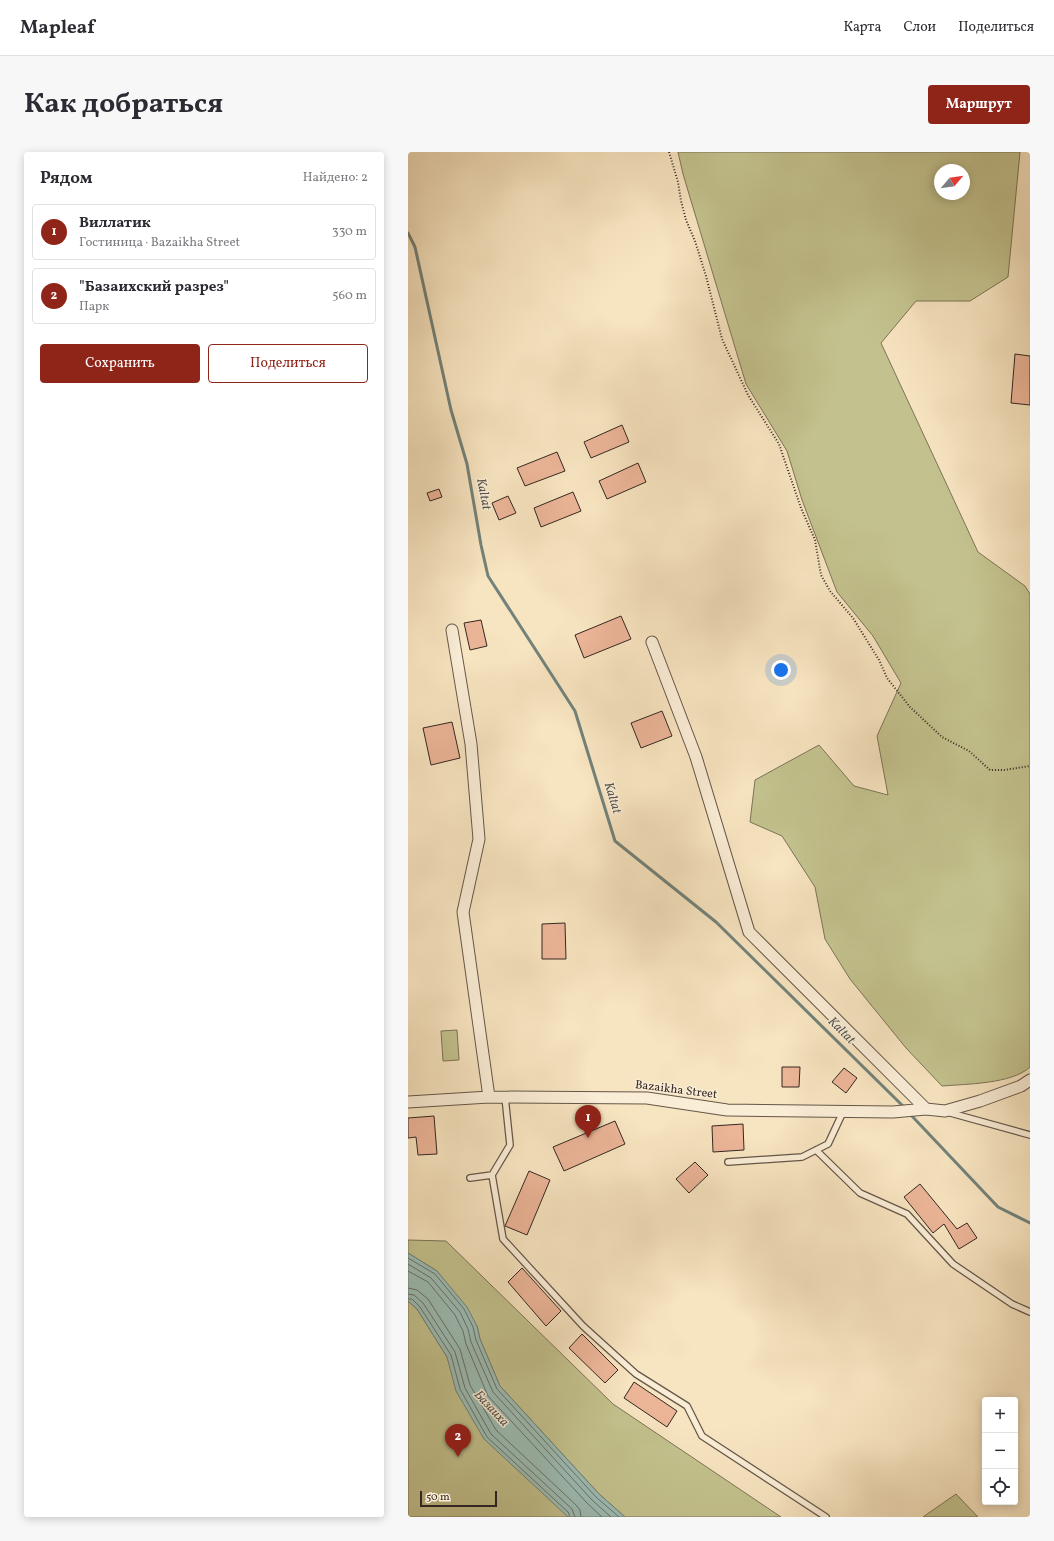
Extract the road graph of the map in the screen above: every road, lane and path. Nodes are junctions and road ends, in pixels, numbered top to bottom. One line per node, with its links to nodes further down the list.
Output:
1 (669, 152): 4 (path)
2 (452, 630): 6 (street)
3 (652, 642): 9 (street)
4 (1030, 766)
5 (1030, 1080): 11 (street)
6 (489, 1097): 7 (street, Bazaikha Street); 8 (street, Bazaikha Street)
7 (505, 1097): 10 (street, Bazaikha Street); 15 (lane)
8 (408, 1102)
9 (923, 1110): 10 (street, Bazaikha Street); 11 (street, Bazaikha Street)
10 (843, 1111): 13 (lane)
11 (945, 1111): 12 (lane)
12 (1030, 1135)
13 (816, 1150): 14 (lane); 17 (lane)
14 (728, 1162)
15 (492, 1175): 16 (lane); 18 (lane)
16 (470, 1178)
17 (1030, 1312)
18 (826, 1517)

